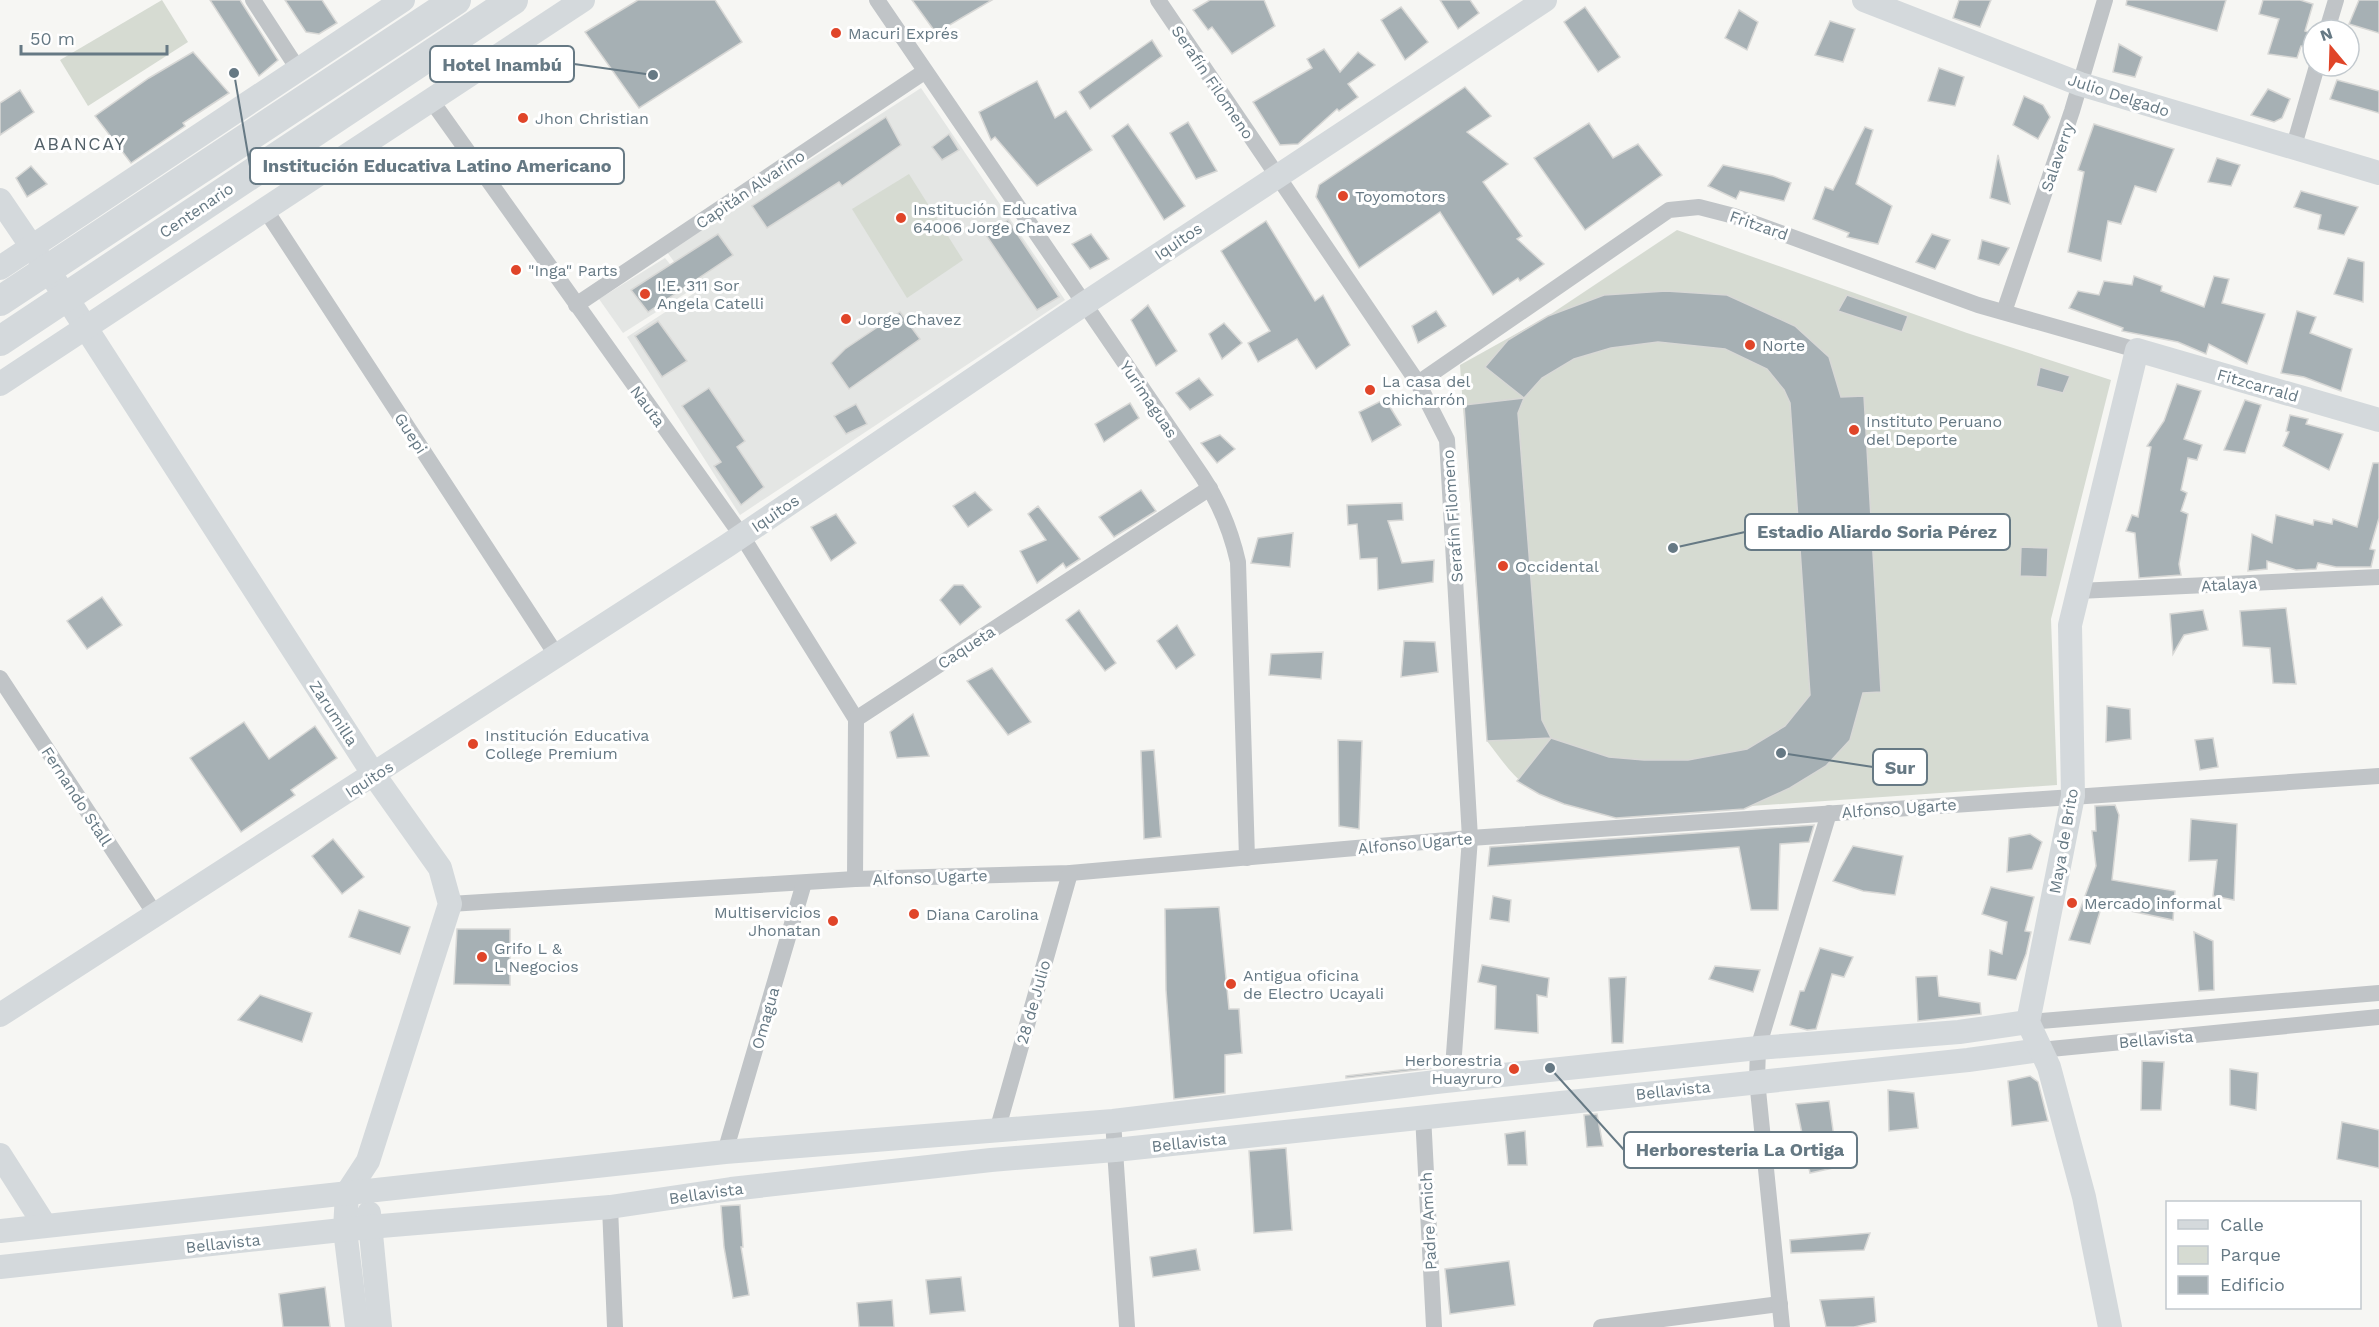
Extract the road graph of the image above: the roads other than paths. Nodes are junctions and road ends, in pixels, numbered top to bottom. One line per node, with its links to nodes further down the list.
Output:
1 (253, 0): 13 (street)
2 (403, 0): 13 (street)
3 (456, 0): 23 (highway, Centenario)
4 (513, 0): 25 (highway, Centenario)
5 (583, 0): 17 (street)
6 (876, 0): 14 (street, Yurimaguas)
7 (1158, 0): 20 (street, Serafín Filomeno)
8 (1545, 0): 20 (street, Iquitos)
9 (1864, 0): 16 (street, Julio Delgado)
10 (2105, 0): 16 (street, Salaverry)
11 (2336, 0): 12 (street)
12 (2331, 18)
13 (298, 69): 23 (street)
14 (924, 72): 27 (street, Yurimaguas); 28 (street, Capitán Alvarino)
15 (2314, 78): 18 (street)
16 (2080, 84): 18 (street, Julio Delgado); 29 (street, Salaverry)
17 (431, 100): 22 (street); 28 (street, Nauta)
18 (2293, 149): 19 (street, Julio Delgado)
19 (2379, 173)
20 (1275, 176): 27 (street, Iquitos); 33 (street, Serafín Filomeno)
21 (0, 200): 23 (street, Zarumilla)
22 (265, 210): 30 (street); 40 (street, Guepi)
23 (40, 258): 24 (street); 25 (street, Zarumilla); 26 (highway, Centenario)
24 (0, 268)
25 (66, 297): 30 (street, Zarumilla); 31 (highway, Centenario)
26 (0, 300)
27 (1084, 304): 36 (street, Yurimaguas); 37 (street, Iquitos)
28 (576, 305): 37 (street, Nauta)
29 (2004, 312): 32 (street, Fritzard); 33 (street, Fritzard)
30 (85, 328): 34 (street); 43 (street, Zarumilla)
31 (0, 341)
32 (2137, 350): 35 (street, Fitzcarrald); 39 (street, Maya de Brito)
33 (1418, 383): 47 (street, Serafín Filomeno)
34 (0, 384)
35 (2379, 420)
36 (1210, 488): 42 (street, Caqueta); 48 (street, Yurimaguas)
37 (742, 536): 40 (street, Iquitos); 42 (street, Nauta)
38 (2379, 577): 39 (street, Atalaya)
39 (2078, 591): 45 (street, Maya de Brito)
40 (557, 656): 43 (street, Iquitos)
41 (0, 678): 53 (street, Fernando Stall)
42 (856, 719): 50 (street)
43 (374, 775): 52 (street, Zarumilla); 53 (street, Iquitos)
44 (2379, 776): 45 (street, Alfonso Ugarte)
45 (2073, 796): 46 (street, Alfonso Ugarte); 57 (street, Maya de Brito)
46 (1829, 813): 47 (street, Alfonso Ugarte); 58 (street)
47 (1470, 838): 48 (street, Alfonso Ugarte); 61 (street, Serafín Filomeno)
48 (1247, 858): 49 (street, Alfonso Ugarte)
49 (1070, 873): 50 (street, Alfonso Ugarte); 64 (street, 28 de Julio)
50 (855, 879): 51 (street, Alfonso Ugarte)
51 (804, 883): 52 (street, Alfonso Ugarte); 66 (street, Omagua)
52 (450, 904): 68 (street)
53 (155, 914): 55 (street, Iquitos)
54 (2379, 993): 57 (street, Bellavista)
55 (0, 1015)
56 (2379, 1017): 59 (street, Bellavista)
57 (2028, 1022): 58 (street, Bellavista); 59 (street)
58 (1758, 1048): 60 (street); 61 (street, Bellavista)
59 (2040, 1050): 60 (street, Bellavista); 82 (street)
60 (1757, 1080): 62 (street, Bellavista); 74 (street)
61 (1452, 1081): 63 (street, Bellavista)
62 (1423, 1115): 65 (street, Bellavista); 79 (street, Padre Amich)
63 (1113, 1121): 64 (street, Bellavista); 65 (street)
64 (997, 1131): 66 (street, Bellavista)
65 (1115, 1150): 69 (street, Bellavista); 78 (street)
66 (725, 1152): 68 (street, Bellavista)
67 (0, 1155): 70 (street)
68 (359, 1192): 70 (street, Bellavista); 71 (street)
69 (610, 1206): 71 (street, Bellavista); 77 (street)
70 (44, 1224): 72 (street, Bellavista)
71 (357, 1228): 73 (street, Bellavista); 75 (street); 76 (street)
72 (0, 1231)
73 (0, 1268)
74 (1780, 1305): 80 (street); 81 (street)
75 (357, 1327)
76 (380, 1327)
77 (615, 1327)
78 (1127, 1327)
79 (1434, 1327)
80 (1601, 1327)
81 (1782, 1327)
82 (2110, 1327)

